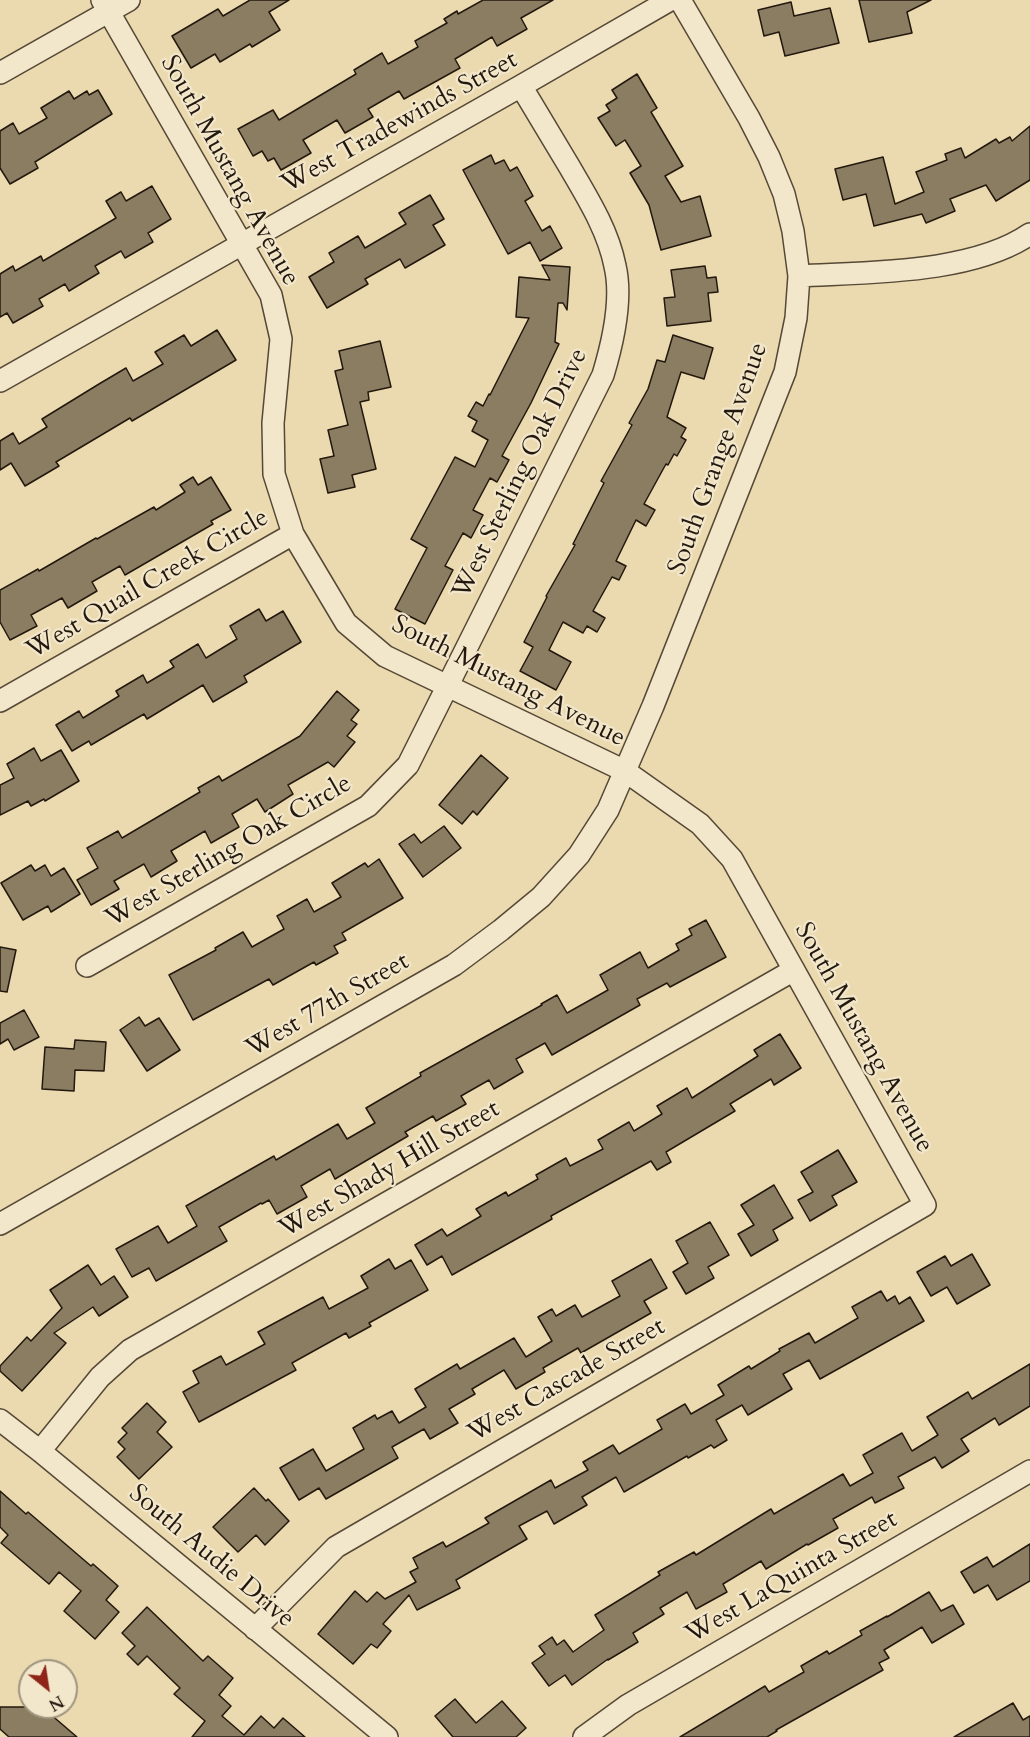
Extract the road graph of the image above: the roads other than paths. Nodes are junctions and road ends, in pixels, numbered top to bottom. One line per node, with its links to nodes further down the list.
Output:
1 (129, 0): 4 (street)
2 (670, 0): 6 (street, West Tradewinds Street)
3 (680, 0): 9 (street, South Grange Avenue)
4 (105, 6): 5 (street); 8 (street, South Mustang Avenue)
5 (0, 73)
6 (521, 86): 8 (street, West Tradewinds Street); 12 (street, West Sterling Oak Drive)
7 (1030, 234): 9 (street)
8 (241, 244): 10 (street, West Tradewinds Street); 11 (street, South Mustang Avenue)
9 (799, 276): 14 (street, South Grange Avenue)
10 (0, 381)
11 (292, 534): 12 (street, South Mustang Avenue); 13 (street, West Quail Creek Circle)
12 (447, 686): 14 (street, South Mustang Avenue); 15 (street, West Sterling Oak Circle)
13 (0, 701)
14 (625, 771): 16 (street, South Mustang Avenue); 18 (street, West 77th Street)
15 (87, 966)
16 (794, 970): 17 (street, South Mustang Avenue); 20 (street, West Shady Hill Street)
17 (925, 1205): 22 (street, West Cascade Street)
18 (0, 1224)
19 (0, 1420): 20 (street, South Audie Drive)
20 (40, 1451): 22 (street, South Audie Drive)
21 (1030, 1471): 24 (street, West LaQuinta Street)
22 (255, 1629): 23 (street, South Audie Drive)
23 (387, 1737)
24 (584, 1737)

